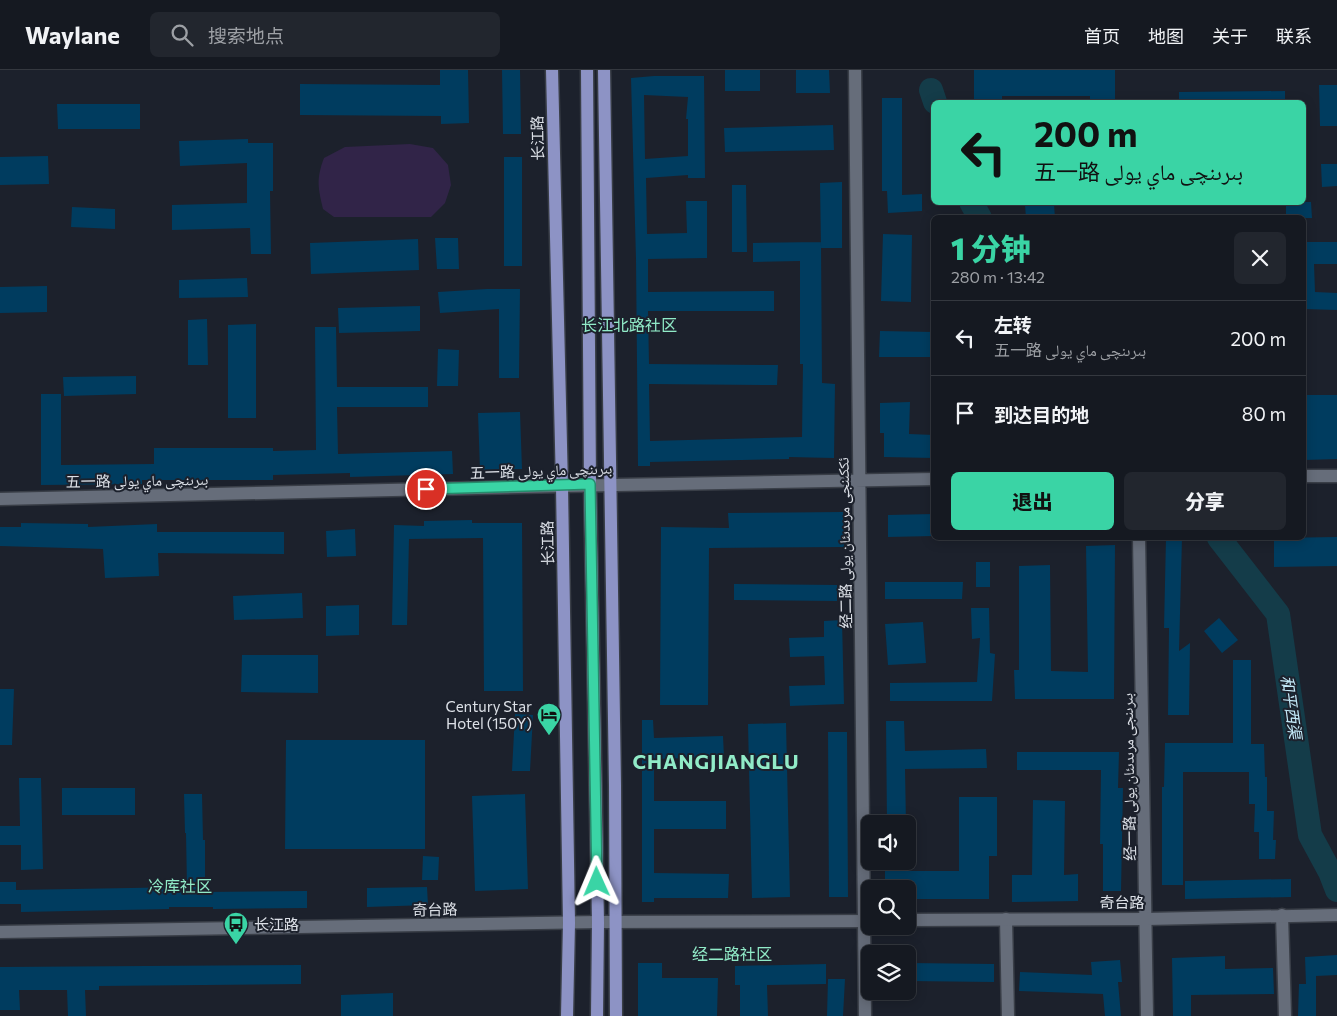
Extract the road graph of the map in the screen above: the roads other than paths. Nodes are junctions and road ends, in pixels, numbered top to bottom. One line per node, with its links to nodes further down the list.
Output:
1 (552, 70): 11 (main road, 长江路)
2 (587, 70): 9 (main road)
3 (604, 70): 10 (main road)
4 (855, 70): 8 (street, 经二路 ئككىنجى مرىدىئان يولى)
5 (1306, 476): 6 (street)
6 (1337, 476)
7 (931, 479): 8 (street, 五一路 بىرىنچى ماي يولى)
8 (860, 480): 10 (street, 五一路 بىرىنچى ماي يولى); 14 (street, 经二路 ئككىنجى مرىدىئان يولى)
9 (590, 484): 10 (street, 五一路 بىرىنچى ماي يولى); 11 (street, 五一路 بىرىنچى ماي يولى); 21 (main road)
10 (610, 484): 22 (main road)
11 (562, 486): 12 (street, 五一路 بىرىنچى ماي يولى); 23 (main road, 长江路)
12 (0, 499)
13 (1139, 540): 18 (street, 经一路 بىرىنجى مرىدىئان يولى)
14 (866, 880)
15 (1282, 915): 16 (street, 奇台路); 18 (street, 奇台路); 32 (street)
16 (1337, 915)
17 (1006, 919): 18 (street, 奇台路); 19 (street, 奇台路); 30 (street)
18 (1147, 919): 31 (street, 经一路 بىرىنجى مرىدىئان يولى)
19 (916, 920)
20 (861, 921): 22 (street, 奇台路)
21 (598, 922): 22 (street, 奇台路); 23 (street, 奇台路); 27 (main road)
22 (615, 922): 28 (main road)
23 (569, 923): 24 (street, 奇台路); 26 (main road, 长江路)
24 (0, 932)
25 (867, 935): 29 (street, 经二路 ئككىنجى مرىدىئان يولى)
26 (568, 1016)
27 (597, 1016)
28 (616, 1016)
29 (865, 1016)
30 (1008, 1016)
31 (1147, 1016)
32 (1285, 1016)

